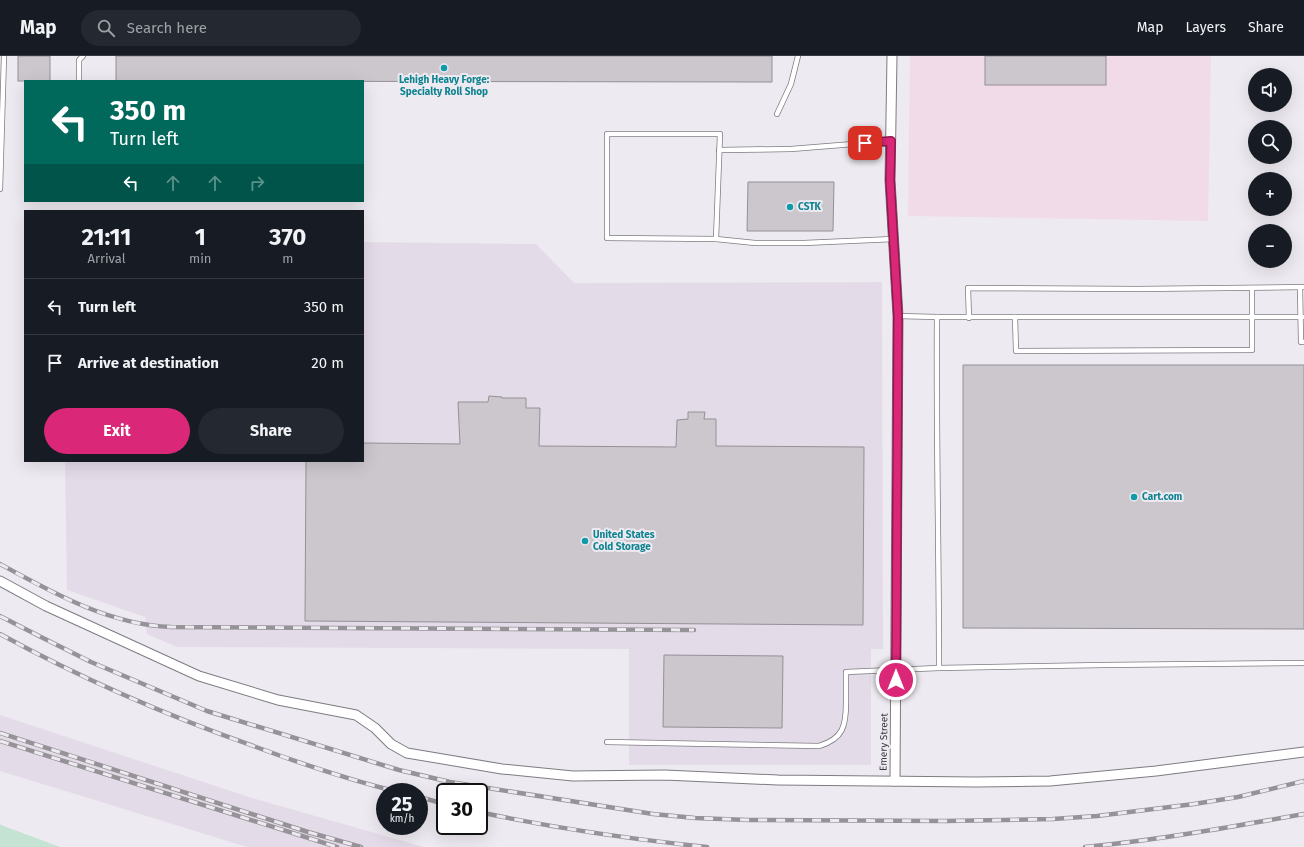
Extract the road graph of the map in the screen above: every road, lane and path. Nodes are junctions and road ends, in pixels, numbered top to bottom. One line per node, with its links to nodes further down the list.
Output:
1 (4, 56): 6 (lane)
2 (83, 56): 5 (lane)
3 (798, 56): 7 (lane)
4 (892, 56): 8 (street, Emery Street)
5 (79, 80)
6 (2, 83): 10 (lane)
7 (777, 114)
8 (891, 141): 9 (lane); 12 (street, Emery Street)
9 (719, 150): 11 (lane); 11 (lane)
10 (0, 189)
11 (716, 239): 12 (lane)
12 (894, 239): 15 (street, Emery Street)
13 (1302, 287): 14 (lane); 19 (lane)
14 (1252, 288): 18 (lane); 20 (lane)
15 (898, 316): 16 (lane); 25 (street, Emery Street)
16 (937, 317): 20 (lane); 24 (lane)
17 (1015, 317): 18 (lane); 18 (lane); 20 (lane)
18 (1252, 317): 19 (lane)
19 (1302, 317): 21 (lane)
20 (969, 318)
21 (1304, 342)
22 (0, 581): 28 (street)
23 (1304, 663): 24 (lane)
24 (939, 668): 25 (lane)
25 (896, 669): 26 (lane); 28 (street, Emery Street)
26 (607, 742)
27 (1304, 752): 28 (street)
28 (895, 780)

